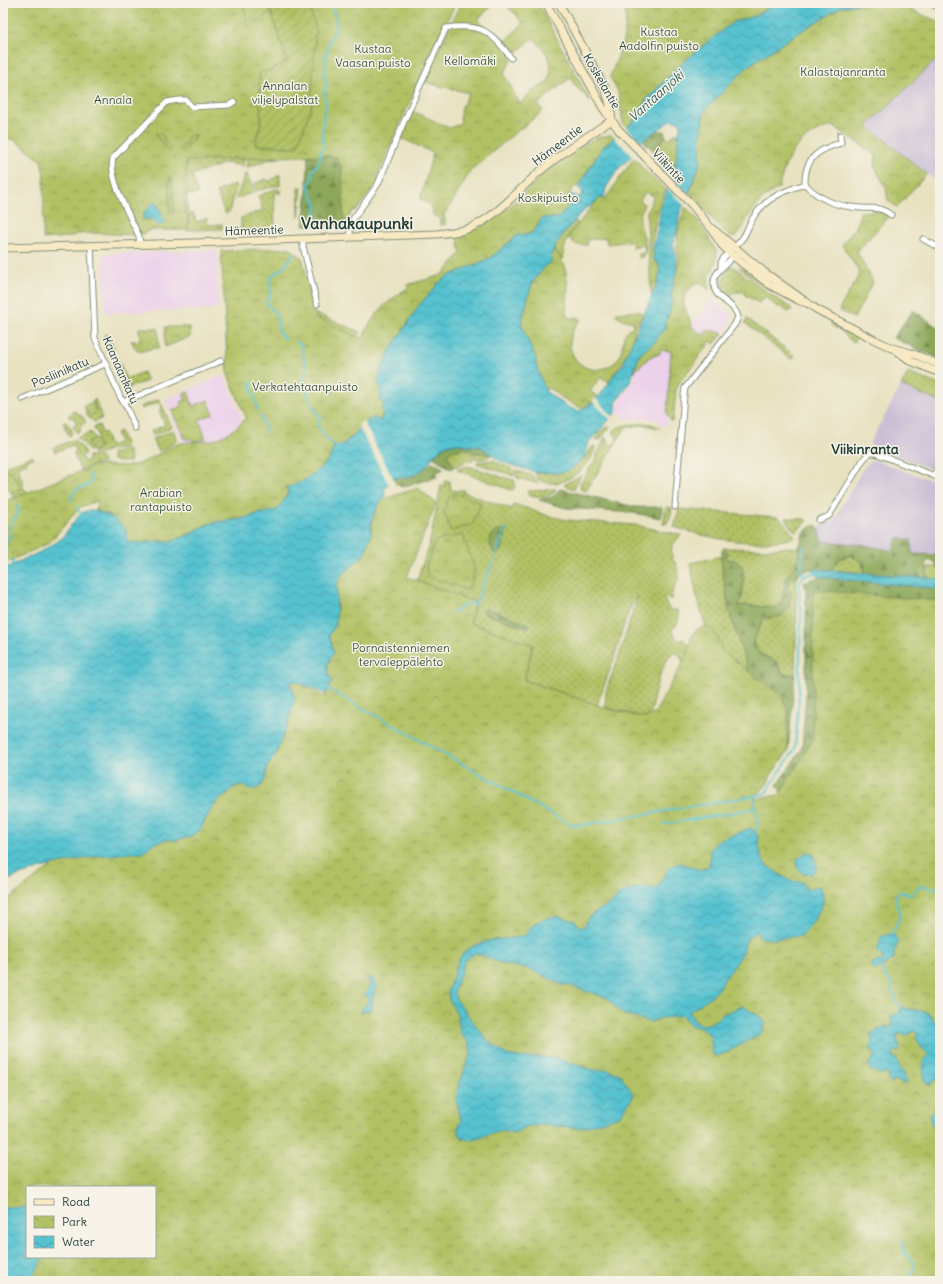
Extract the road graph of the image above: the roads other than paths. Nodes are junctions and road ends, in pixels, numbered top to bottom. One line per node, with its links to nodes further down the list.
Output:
1 (546, 3): 7 (main road, Koskelantie)
2 (559, 3): 7 (main road, Koskelantie)
3 (935, 3): 4 (highway)
4 (940, 5)
5 (511, 58): 12 (street)
6 (234, 102): 15 (street)
7 (612, 120): 11 (main road, Viikintie); 12 (main road, Hämeentie)
8 (840, 135): 9 (street)
9 (805, 184): 10 (street); 18 (street)
10 (891, 215)
11 (711, 228): 18 (main road, Viikintie); 20 (main road, Viikintie)
12 (350, 236): 14 (main road, Hämeentie)
13 (923, 238): 19 (street)
14 (303, 239): 15 (main road, Hämeentie); 22 (street)
15 (140, 244): 16 (main road, Hämeentie)
16 (91, 246): 17 (main road, Hämeentie); 25 (street, Kaanaankatu)
17 (3, 248)
18 (735, 248): 20 (street); 21 (main road, Viikintie)
19 (940, 248)
20 (731, 254): 21 (main road, Viikintie); 34 (street)
21 (808, 303): 23 (main road, Viikintie)
22 (317, 304)
23 (892, 348): 26 (main road, Viikintie); 27 (main road, Viikintie)
24 (221, 361): 29 (street)
25 (105, 364): 28 (street, Posliinikatu); 29 (street, Kaanaankatu)
26 (940, 365)
27 (940, 373)
28 (22, 399)
29 (123, 402): 30 (street, Kaanaankatu)
30 (135, 428)
31 (940, 461): 32 (street)
32 (934, 476): 33 (street); 35 (street)
33 (940, 478)
34 (675, 507)
35 (819, 520)

